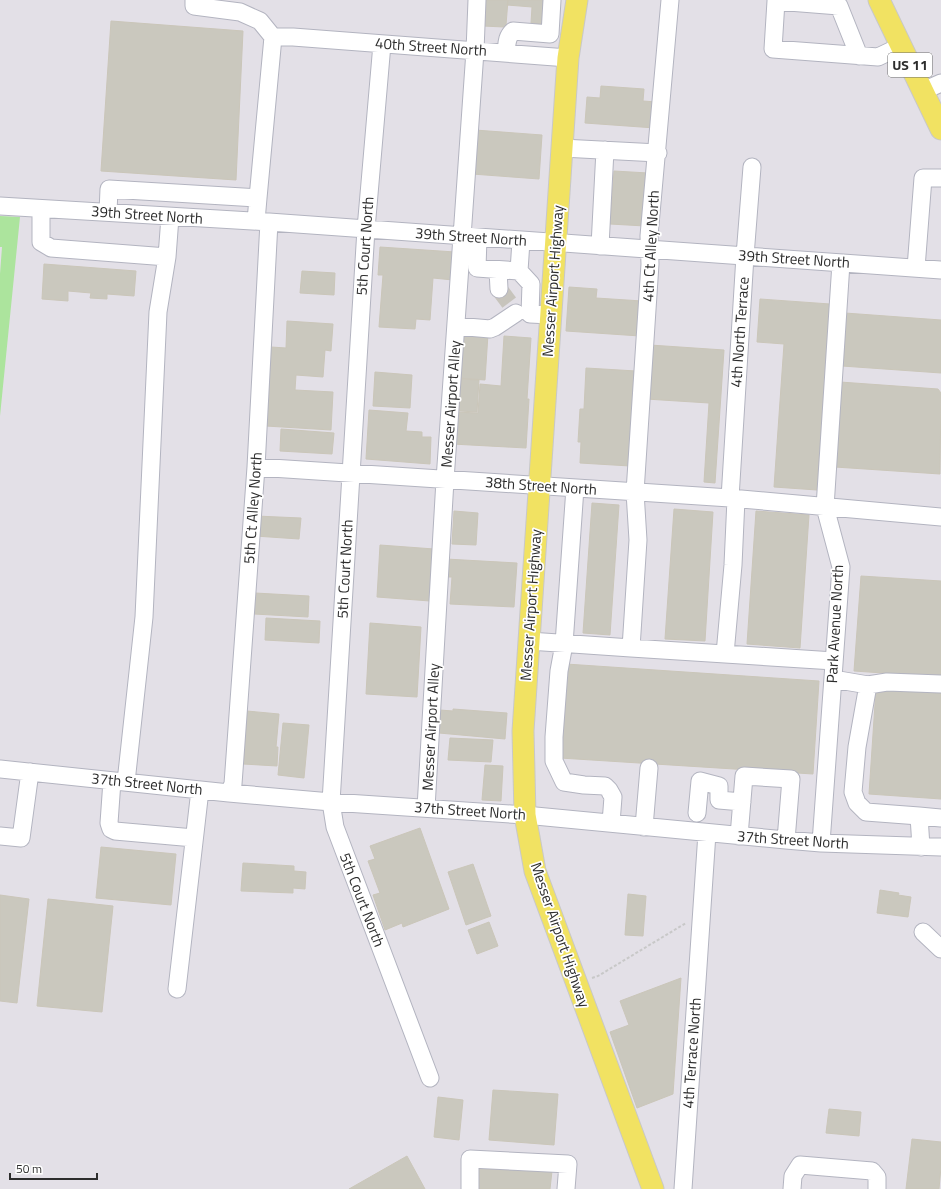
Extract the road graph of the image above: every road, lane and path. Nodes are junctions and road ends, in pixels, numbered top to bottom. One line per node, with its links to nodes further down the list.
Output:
1 (194, 0): 8 (street)
2 (477, 0): 11 (street, Messer Airport Alley)
3 (552, 0): 7 (street)
4 (670, 0): 19 (street, 4th Ct Alley North)
5 (880, 0): 10 (main road, US 11)
6 (577, 7): 7 (street); 14 (main road, Messer Airport Highway)
7 (551, 18): 12 (street)
8 (273, 37): 9 (street, 40th Street North); 23 (street, 5th Ct Alley North)
9 (382, 44): 11 (street, 40th Street North); 29 (street, 5th Court North)
10 (902, 46): 13 (street); 15 (main road, US 11)
11 (475, 51): 12 (street, 40th Street North); 30 (street, Messer Airport Alley)
12 (506, 53): 14 (street, 40th Street North)
13 (859, 56): 13 (street)
14 (568, 58): 17 (main road, Messer Airport Highway)
15 (932, 87): 16 (main road, US 11)
16 (941, 129)
17 (562, 148): 18 (street); 32 (main road, Messer Airport Highway)
18 (605, 150): 19 (street); 33 (street)
19 (658, 153): 34 (street, 4th Ct Alley North)
20 (752, 167): 35 (street, 4th North Terrace)
21 (941, 178): 38 (street)
22 (166, 192): 23 (street); 26 (street); 27 (street)
23 (258, 198): 28 (street, 5th Ct Alley North)
24 (0, 206): 25 (street, 39th Street North)
25 (41, 209): 26 (street, 39th Street North); 36 (street)
26 (108, 212): 27 (street, 39th Street North)
27 (167, 217): 28 (street, 39th Street North); 36 (street)
28 (263, 222): 29 (street, 39th Street North); 44 (street, 5th Ct Alley North)
29 (366, 229): 30 (street, 39th Street North); 45 (street, 5th Court North)
30 (470, 237): 31 (street, 39th Street North); 40 (street); 43 (street, Messer Airport Alley)
31 (520, 241): 32 (street, 39th Street North); 40 (street)
32 (555, 243): 33 (street, 39th Street North); 42 (main road, Messer Airport Highway)
33 (600, 246): 34 (street, 39th Street North)
34 (650, 249): 35 (street, 39th Street North); 49 (street, 4th Ct Alley North)
35 (745, 256): 37 (street, 39th Street North); 50 (street, 4th North Terrace)
36 (166, 257): 64 (street)
37 (841, 263): 38 (street, 39th Street North); 51 (street, Park Avenue North)
38 (916, 268): 39 (street, 39th Street North)
39 (941, 270)
40 (506, 278): 41 (street)
41 (519, 307): 42 (street); 43 (street)
42 (550, 315): 47 (main road, Messer Airport Highway)
43 (456, 326): 46 (street, Messer Airport Alley)
44 (256, 467): 45 (street, 38th Street North); 66 (street, 5th Ct Alley North)
45 (350, 474): 46 (street, 38th Street North); 67 (street, 5th Court North)
46 (446, 480): 47 (street, 38th Street North); 69 (street, Messer Airport Alley)
47 (539, 486): 48 (street, 38th Street North); 53 (main road, Messer Airport Highway)
48 (575, 488): 49 (street, 38th Street North); 54 (street)
49 (636, 492): 50 (street, 38th Street North); 55 (street, 4th Ct Alley North)
50 (733, 499): 51 (street, 38th Street North); 56 (street, 4th North Terrace)
51 (825, 507): 52 (street, 38th Street North); 57 (street, Park Avenue North)
52 (941, 517)
53 (529, 641): 54 (street); 71 (main road, Messer Airport Highway)
54 (564, 644): 55 (street); 74 (street)
55 (631, 648): 56 (street)
56 (725, 654): 57 (street)
57 (834, 661): 58 (street, Park Avenue North)
58 (833, 679): 60 (street); 81 (street, Park Avenue North)
59 (941, 684): 60 (street)
60 (868, 685): 72 (street)
61 (648, 768): 75 (street)
62 (0, 769): 63 (street, 37th Street North)
63 (30, 772): 64 (street, 37th Street North); 77 (street)
64 (119, 781): 65 (street, 37th Street North); 79 (street)
65 (200, 790): 66 (street, 37th Street North); 79 (street)
66 (229, 793): 67 (street, 37th Street North)
67 (331, 802): 69 (street, 37th Street North); 89 (street, 5th Court North)
68 (742, 802): 70 (street); 78 (street); 80 (street)
69 (426, 808): 71 (street, 37th Street North)
70 (697, 813)
71 (525, 815): 74 (street, 37th Street North); 87 (main road, Messer Airport Highway)
72 (919, 816): 73 (street); 82 (street)
73 (941, 818)
74 (611, 823): 75 (street, 37th Street North)
75 (644, 827): 76 (street, 37th Street North)
76 (706, 833): 78 (street, 37th Street North); 84 (street, 4th Terrace North)
77 (0, 836)
78 (739, 836): 80 (street, 37th Street North)
79 (194, 838): 88 (street)
80 (786, 840): 81 (street, 37th Street North)
81 (821, 843): 82 (street, 37th Street North)
82 (921, 847): 83 (street, 37th Street North)
83 (941, 847)
84 (700, 918): 87 (path); 93 (street, 4th Terrace North)
85 (923, 932): 86 (street)
86 (941, 949)
87 (577, 984): 92 (main road, Messer Airport Highway)
88 (177, 989)
89 (430, 1078)
90 (470, 1189): 91 (street)
91 (566, 1189)
92 (653, 1189)
93 (683, 1189)
94 (792, 1189): 95 (street)
95 (877, 1189)

